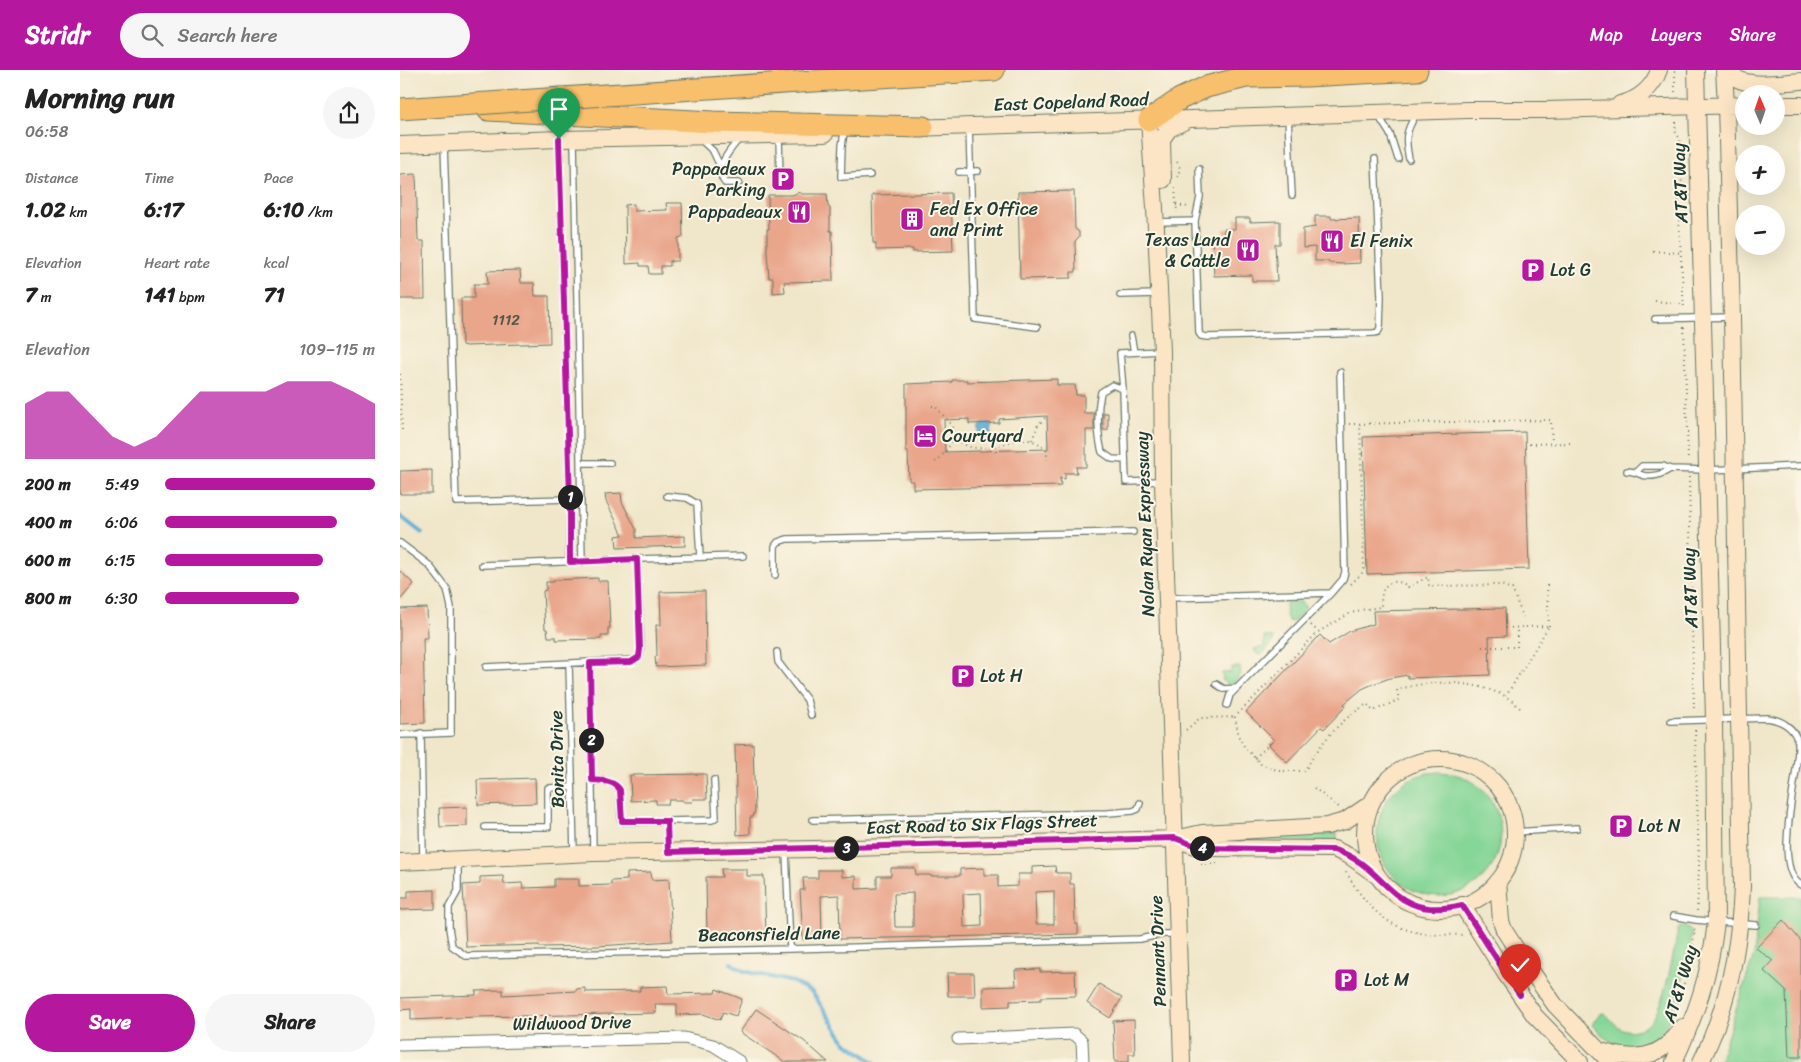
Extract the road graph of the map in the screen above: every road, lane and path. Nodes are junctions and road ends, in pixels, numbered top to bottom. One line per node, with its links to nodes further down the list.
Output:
1 (994, 70): 13 (highway, bridge)
2 (1417, 70): 19 (highway)
3 (1659, 70): 14 (main road)
4 (1696, 70): 12 (main road, AT&T Way)
5 (1724, 70): 8 (main road)
6 (1728, 70): 7 (main road)
7 (1801, 81)
8 (1726, 105): 9 (main road, East Copeland Road); 12 (main road, East Copeland Road); 55 (main road)
9 (1735, 105)
10 (1785, 105): 11 (main road)
11 (1801, 105)
12 (1697, 106): 14 (main road, East Copeland Road); 56 (main road, AT&T Way)
13 (400, 108): 21 (highway)
14 (1600, 108): 15 (main road, East Copeland Road)
15 (1418, 111): 16 (main road, East Copeland Road); 31 (lane)
16 (1377, 113): 17 (main road, East Copeland Road); 32 (lane)
17 (1288, 116): 18 (main road, East Copeland Road); 41 (lane)
18 (1189, 118): 19 (main road, East Copeland Road); 44 (main road, Nolan Ryan Expressway)
19 (1149, 120): 20 (main road, East Copeland Road); 44 (main road, Nolan Ryan Expressway)
20 (969, 126): 21 (main road, East Copeland Road); 35 (lane)
21 (923, 127): 23 (main road, East Copeland Road)
22 (1675, 131): 49 (path)
23 (844, 133): 25 (main road, East Copeland Road); 38 (lane)
24 (742, 136): 25 (main road, East Copeland Road); 26 (main road, East Copeland Road); 33 (lane)
25 (780, 136): 39 (lane)
26 (695, 137): 27 (main road, East Copeland Road); 33 (lane)
27 (566, 139): 28 (main road, East Copeland Road); 46 (lane); 47 (lane)
28 (444, 143): 29 (main road, East Copeland Road); 88 (lane)
29 (400, 144)
30 (1375, 159): 45 (lane)
31 (1409, 159)
32 (1398, 160)
33 (721, 168): 40 (lane)
34 (1199, 169): 43 (lane)
35 (970, 171): 36 (lane); 37 (lane); 58 (lane)
36 (978, 171)
37 (959, 172)
38 (870, 175)
39 (780, 181)
40 (739, 183)
41 (1292, 195)
42 (1176, 205): 43 (path)
43 (1197, 212): 45 (lane)
44 (1155, 215): 45 (lane); 50 (main road, Nolan Ryan Expressway)
45 (1195, 221)
46 (576, 246): 47 (lane); 78 (lane)
47 (562, 247): 88 (lane)
48 (1653, 251): 49 (path)
49 (1681, 252): 53 (path)
50 (1158, 294): 51 (lane); 61 (main road, Nolan Ryan Expressway)
51 (1120, 295)
52 (1655, 301): 53 (path)
53 (1684, 304): 54 (path)
54 (1684, 309)
55 (1732, 316): 56 (lane); 82 (main road)
56 (1704, 317): 57 (lane); 83 (main road, AT&T Way)
57 (1655, 319)
58 (1037, 327)
59 (1684, 327): 77 (path)
60 (1132, 336): 62 (lane)
61 (1162, 351): 62 (lane); 86 (main road, Nolan Ryan Expressway)
62 (1134, 352): 65 (lane)
63 (1340, 372): 68 (lane)
64 (400, 374): 69 (path)
65 (1123, 389): 76 (lane); 76 (lane)
66 (932, 406): 70 (path)
67 (1046, 417): 71 (path)
68 (1341, 424): 72 (path); 99 (lane)
69 (402, 432)
70 (954, 436): 71 (path); 80 (path)
71 (1032, 440): 75 (path)
72 (1552, 443): 73 (path); 74 (path)
73 (1570, 443)
74 (1529, 444)
75 (1047, 460)
76 (1125, 460): 86 (lane)
77 (1688, 460)
78 (582, 463): 79 (lane); 95 (lane)
79 (610, 463)
80 (934, 463)
81 (1801, 466): 82 (lane)
82 (1734, 468): 83 (lane); 118 (main road)
83 (1706, 470): 84 (lane); 119 (main road, AT&T Way)
84 (1626, 471)
85 (1689, 476): 114 (path)
86 (1163, 481): 100 (main road, Nolan Ryan Expressway)
87 (667, 496): 92 (lane)
88 (570, 499): 94 (lane)
89 (1133, 532): 97 (lane)
90 (400, 543): 122 (lane)
91 (742, 556): 92 (lane)
92 (700, 557): 93 (lane)
93 (637, 559): 95 (lane); 107 (lane)
94 (570, 562): 95 (lane); 96 (lane)
95 (582, 562)
96 (482, 565)
97 (776, 575)
98 (1547, 585): 102 (path)
99 (1331, 593): 100 (lane); 111 (lane)
100 (1167, 598): 139 (main road, Nolan Ryan Expressway)
101 (1523, 617): 117 (path)
102 (1549, 626): 104 (path); 112 (path)
103 (1506, 628): 104 (path)
104 (1517, 628): 105 (path)
105 (1482, 647)
106 (777, 652): 116 (lane)
107 (590, 663): 108 (lane); 127 (lane, Bonita Drive)
108 (569, 664): 109 (lane); 129 (lane, Bonita Drive)
109 (486, 667)
110 (1216, 684): 111 (lane)
111 (1237, 688): 113 (lane)
112 (1506, 697): 115 (path); 126 (path)
113 (1227, 705)
114 (1694, 705)
115 (1520, 708)
116 (811, 715)
117 (1236, 717): 121 (path); 126 (path)
118 (1739, 718): 119 (lane); 152 (lane); 157 (main road)
119 (1714, 719): 120 (lane); 156 (main road, AT&T Way)
120 (1671, 721)
121 (1186, 730)
122 (421, 733): 123 (lane); 146 (lane)
123 (400, 735)
124 (1695, 736): 153 (path)
125 (1271, 742): 126 (path)
126 (1255, 758)
127 (592, 780): 135 (lane); 142 (lane, Bonita Drive)
128 (714, 780): 135 (lane)
129 (572, 787): 136 (lane); 143 (lane, Bonita Drive)
130 (1314, 788): 133 (path)
131 (1140, 803): 134 (lane)
132 (1370, 804): 138 (main road); 139 (main road, East Road to Six Flags Street); 150 (main road)
133 (1340, 808)
134 (813, 820)
135 (667, 821): 141 (lane)
136 (485, 827)
137 (1577, 828): 138 (lane)
138 (1515, 832): 151 (main road)
139 (1175, 838): 140 (main road, East Road to Six Flags Street); 150 (main road, East Road to Six Flags Street); 158 (main road, Pennant Drive)
140 (786, 850): 141 (main road, East Road to Six Flags Street); 161 (lane)
141 (668, 852): 142 (main road, East Road to Six Flags Street)
142 (593, 853): 143 (main road, East Road to Six Flags Street)
143 (574, 854): 144 (main road, East Road to Six Flags Street)
144 (458, 860): 146 (main road, East Road to Six Flags Street); 161 (lane, Beaconsfield Lane)
145 (400, 862): 146 (main road, East Road to Six Flags Street)
146 (423, 862)
147 (1220, 863): 148 (path)
148 (1201, 864)
149 (1343, 867): 160 (path)
150 (1376, 875): 154 (main road)
151 (1498, 881): 154 (main road); 166 (main road)
152 (1801, 885)
153 (1698, 904)
154 (1462, 905): 170 (main road)
155 (1674, 916): 156 (lane)
156 (1716, 922): 157 (lane); 162 (main road, AT&T Way)
157 (1748, 925): 173 (main road)
158 (1178, 934): 161 (lane, Beaconsfield Lane); 169 (main road, Pennant Drive)
159 (1695, 934): 163 (path)
160 (1465, 935)
161 (790, 949)
162 (1700, 1002): 166 (main road); 172 (main road, AT&T Way)
163 (1672, 1020)
164 (958, 1039): 168 (street)
165 (400, 1045): 167 (street, Wildwood Drive)
166 (1597, 1049): 171 (main road)
167 (740, 1062)
168 (1083, 1062)
169 (1182, 1062)
170 (1580, 1062)
171 (1610, 1062)
172 (1674, 1062)
173 (1701, 1062)

